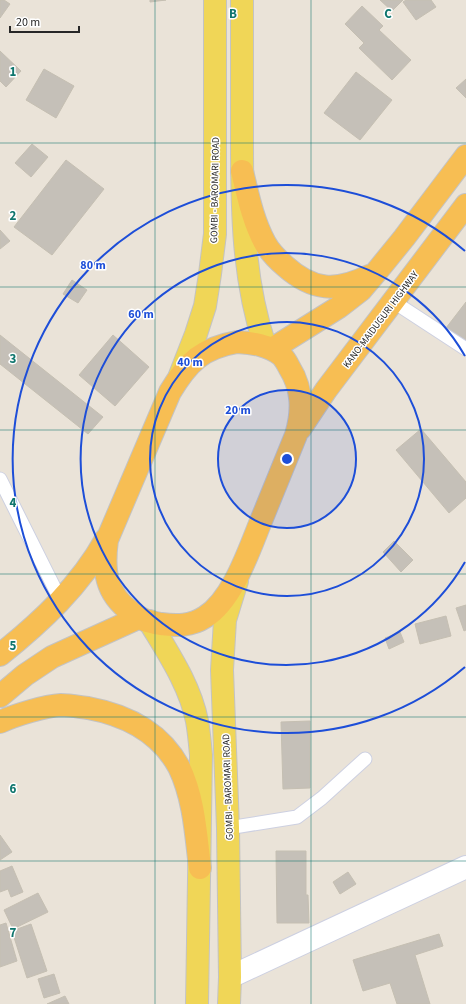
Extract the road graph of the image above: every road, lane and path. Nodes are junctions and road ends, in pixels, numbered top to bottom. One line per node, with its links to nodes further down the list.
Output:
1 (215, 0): 10 (main road, GOMBI - BAROMARI ROAD)
2 (242, 0): 4 (main road)
3 (466, 156): 6 (highway)
4 (242, 171): 6 (highway); 8 (main road)
5 (466, 205): 7 (highway, KANO-MAIDUGURI HIGHWAY)
6 (378, 270): 8 (highway)
7 (394, 302): 9 (lane); 11 (highway, KANO-MAIDUGURI HIGHWAY)
8 (268, 348): 10 (highway); 11 (highway)
9 (466, 349)
10 (180, 375): 13 (highway)
11 (296, 435): 14 (highway)
12 (0, 479): 15 (lane)
13 (113, 526): 15 (highway); 16 (highway)
14 (239, 573): 16 (highway); 21 (main road, GOMBI - BAROMARI ROAD)
15 (61, 600): 17 (highway)
16 (144, 620): 18 (highway); 23 (main road)
17 (0, 655)
18 (0, 696)
19 (0, 722): 23 (highway)
20 (365, 759): 21 (lane)
21 (228, 828): 24 (main road, GOMBI - BAROMARI ROAD)
22 (466, 867): 24 (street)
23 (200, 868): 25 (main road)
24 (230, 976): 26 (main road, GOMBI - BAROMARI ROAD)
25 (197, 1004)
26 (230, 1004)

